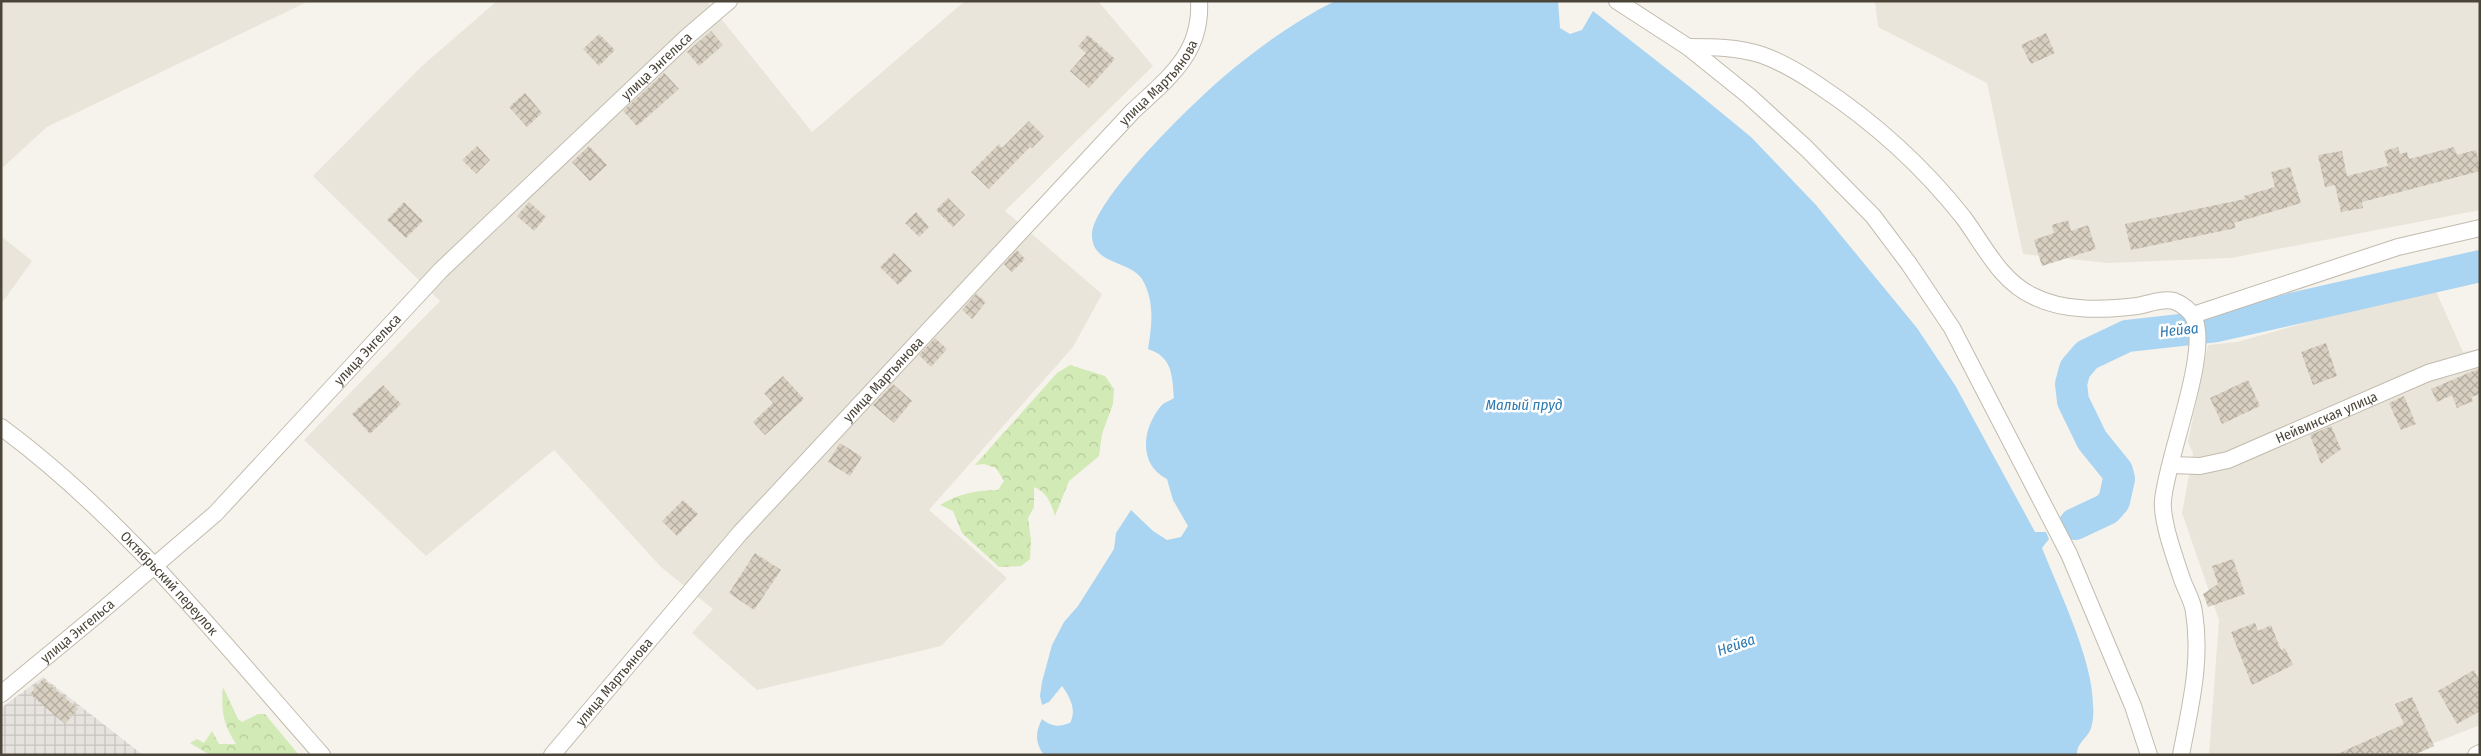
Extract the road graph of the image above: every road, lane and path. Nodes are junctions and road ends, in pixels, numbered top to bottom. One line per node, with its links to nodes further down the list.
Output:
1 (729, 1): 10 (street, улица Энгельса)
2 (1200, 1): 14 (street, улица Мартьянова)
3 (1617, 1): 4 (street)
4 (1688, 47): 6 (street); 15 (street)
5 (2480, 228): 6 (street)
6 (2193, 315): 9 (street)
7 (2480, 358): 9 (street, Нейвинская улица)
8 (1, 427): 10 (street, Октябрьский переулок)
9 (2171, 465): 16 (street)
10 (154, 565): 11 (street, улица Энгельса); 13 (street, Октябрьский переулок)
11 (1, 694)
12 (2480, 753): 17 (street)
13 (322, 755)
14 (552, 755)
15 (2149, 755)
16 (2181, 755)
17 (2476, 755)

